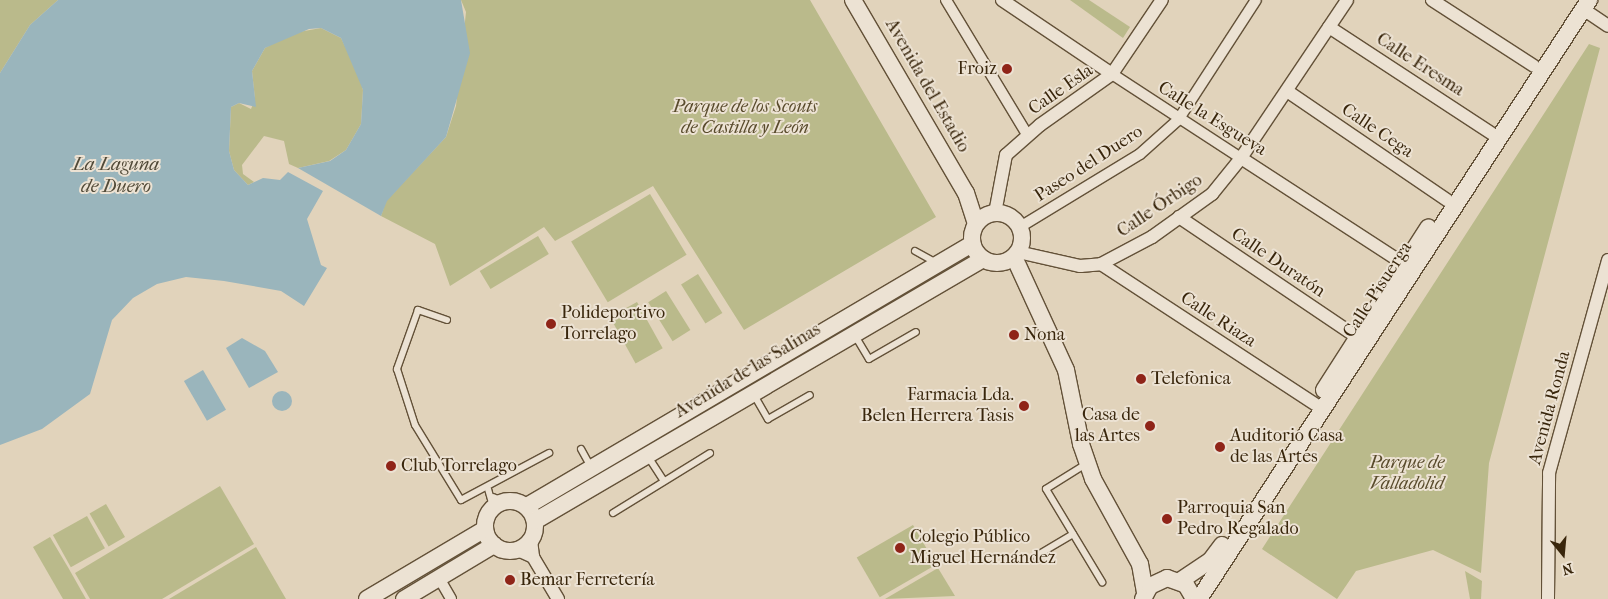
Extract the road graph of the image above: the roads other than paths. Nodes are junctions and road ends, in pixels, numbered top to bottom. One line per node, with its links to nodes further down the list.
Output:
1 (853, 0): 19 (street, Avenida del Estadio)
2 (946, 0): 16 (street)
3 (1256, 0): 14 (street, Paseo del Duero)
4 (1347, 0): 10 (street, Calle Órbigo)
5 (1432, 0): 11 (street)
6 (1009, 2): 12 (street, Calle la Esgueva)
7 (1157, 2): 12 (street, Calle Esla)
8 (1583, 3): 9 (street); 11 (street, Calle Pisuerga); 64 (street, Calle Pisuerga)
9 (1608, 26)
10 (1329, 27): 13 (street, Calle Órbigo); 15 (street, Calle Eresma)
11 (1534, 66): 15 (street, Calle Pisuerga)
12 (1112, 74): 14 (street, Calle la Esgueva); 16 (street, Calle Esla)
13 (1287, 91): 17 (street, Calle Órbigo); 18 (street, Calle Cega)
14 (1178, 120): 17 (street, Calle la Esgueva); 21 (street, Paseo del Duero)
15 (1491, 133): 18 (street, Calle Pisuerga)
16 (1028, 136): 19 (street, Calle Esla)
17 (1241, 158): 20 (street, Calle Órbigo); 29 (street, Calle la Esgueva)
18 (1447, 200): 29 (street, Calle Pisuerga)
19 (986, 217): 21 (street); 22 (street)
20 (1179, 218): 28 (street, Calle Órbigo); 33 (street, Calle Duratón)
21 (1020, 227): 24 (street)
22 (972, 244): 25 (street); 27 (street, Avenida de las Salinas)
23 (915, 252): 27 (lane)
24 (1011, 257): 25 (street); 28 (street, Calle Órbigo); 41 (street)
25 (983, 259): 31 (street, Avenida de las Salinas)
26 (1608, 260): 65 (street, Avenida Ronda)
27 (938, 264): 42 (street, Avenida de las Salinas)
28 (1101, 264): 36 (street, Calle Riaza)
29 (1404, 264): 33 (street, Calle Pisuerga)
30 (447, 320): 44 (lane)
31 (854, 332): 32 (lane); 34 (street, Avenida de las Salinas)
32 (916, 332)
33 (1357, 337): 36 (street, Calle Pisuerga)
34 (753, 392): 35 (lane); 40 (street, Avenida de las Salinas)
35 (810, 395)
36 (1315, 404): 56 (street, Calle Pisuerga)
37 (581, 449): 42 (lane)
38 (549, 453): 44 (lane)
39 (710, 453): 43 (lane)
40 (647, 454): 43 (lane); 48 (street, Avenida de las Salinas)
41 (1087, 463): 50 (lane); 54 (street)
42 (592, 468): 46 (street, Avenida de las Salinas)
43 (664, 481): 47 (lane)
44 (488, 489): 45 (lane)
45 (496, 502): 46 (street); 49 (street)
46 (527, 506): 48 (street)
47 (614, 513)
48 (535, 521): 52 (street)
49 (484, 528): 51 (street); 59 (street)
50 (1073, 534): 53 (lane); 57 (lane)
51 (494, 545): 52 (street); 55 (street)
52 (527, 549): 62 (street)
53 (1036, 556)
54 (1140, 564): 56 (street); 58 (street)
55 (439, 578): 60 (street); 61 (street)
56 (1173, 580): 58 (street, Calle Pisuerga); 63 (street)
57 (1102, 582)
58 (1144, 596)
59 (367, 599)
60 (404, 599)
61 (451, 599)
62 (558, 599)
63 (1194, 599)
64 (1199, 599)
65 (1548, 599)

